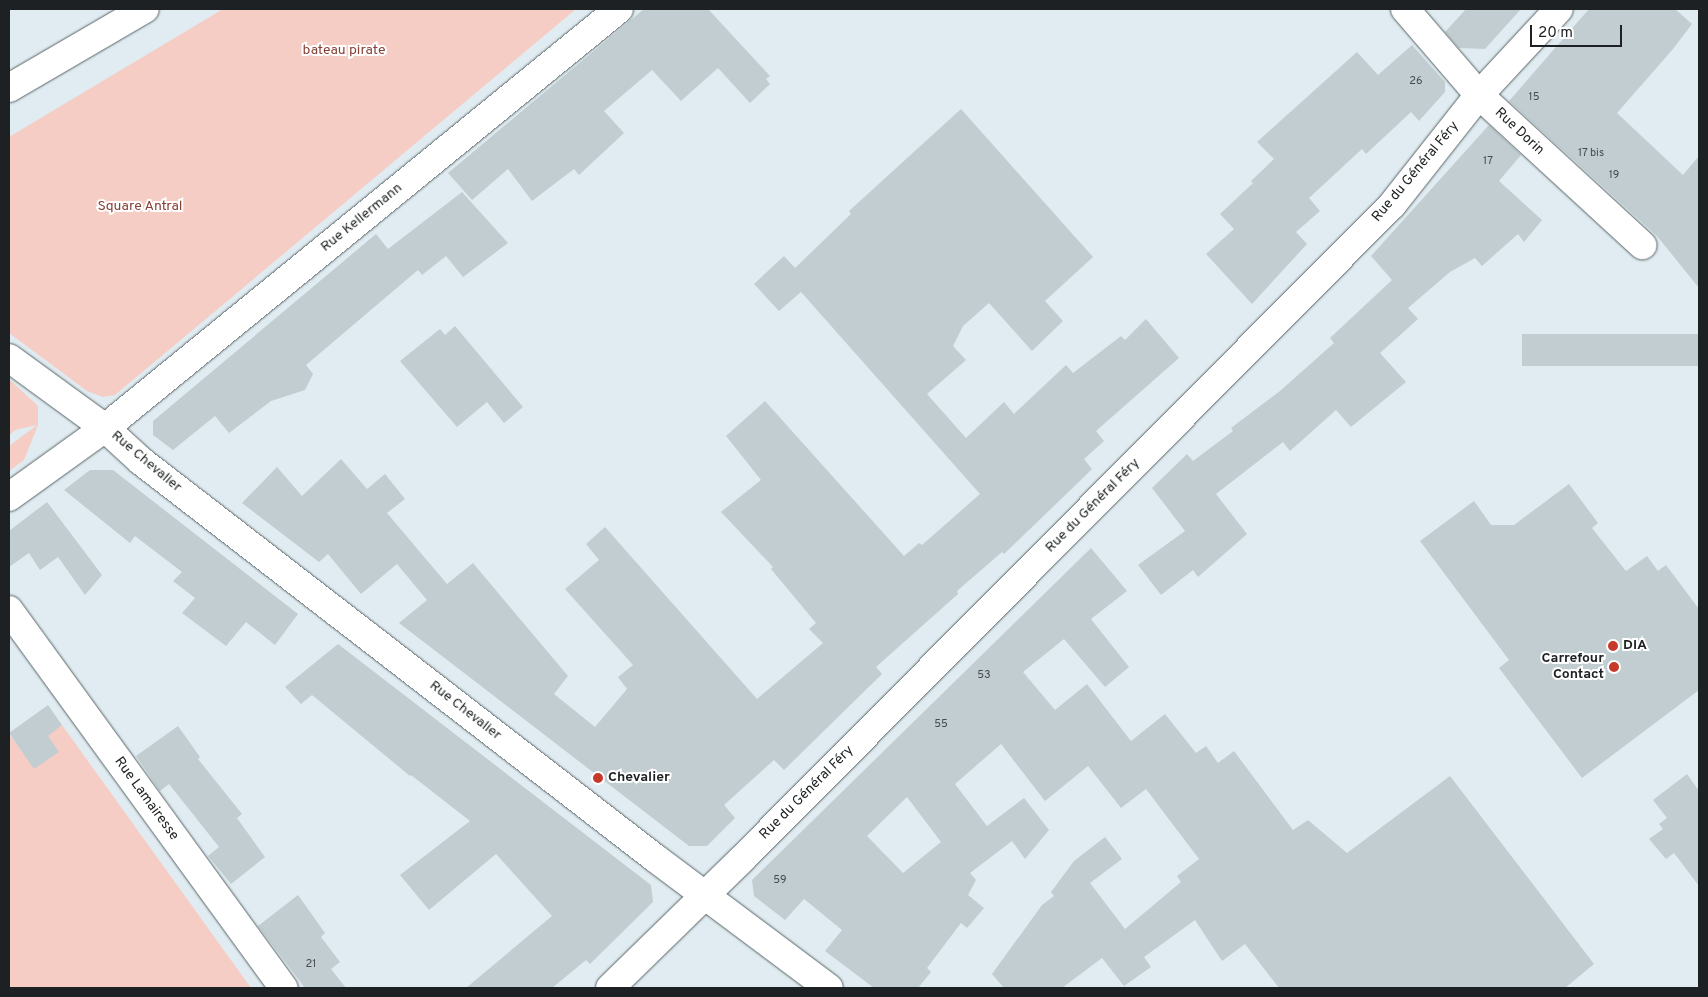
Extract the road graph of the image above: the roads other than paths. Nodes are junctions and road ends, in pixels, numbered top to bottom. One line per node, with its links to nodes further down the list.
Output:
1 (145, 9): 5 (street)
2 (619, 9): 9 (street, Rue Kellermann)
3 (1405, 9): 6 (street, Rue Dorin)
4 (1559, 9): 6 (street, Rue du Général Féry)
5 (9, 88)
6 (1479, 95): 7 (street, Rue Dorin); 12 (street, Rue du Général Féry)
7 (1642, 245)
8 (9, 358): 9 (street, Rue Chevalier)
9 (106, 428): 10 (street, Rue Kellermann); 12 (street, Rue Chevalier)
10 (9, 497)
11 (9, 610): 13 (street, Rue Lamairesse)
12 (705, 896): 14 (street, Rue du Général Féry); 15 (street, Rue Chevalier)
13 (284, 988)
14 (610, 988)
15 (829, 988)

